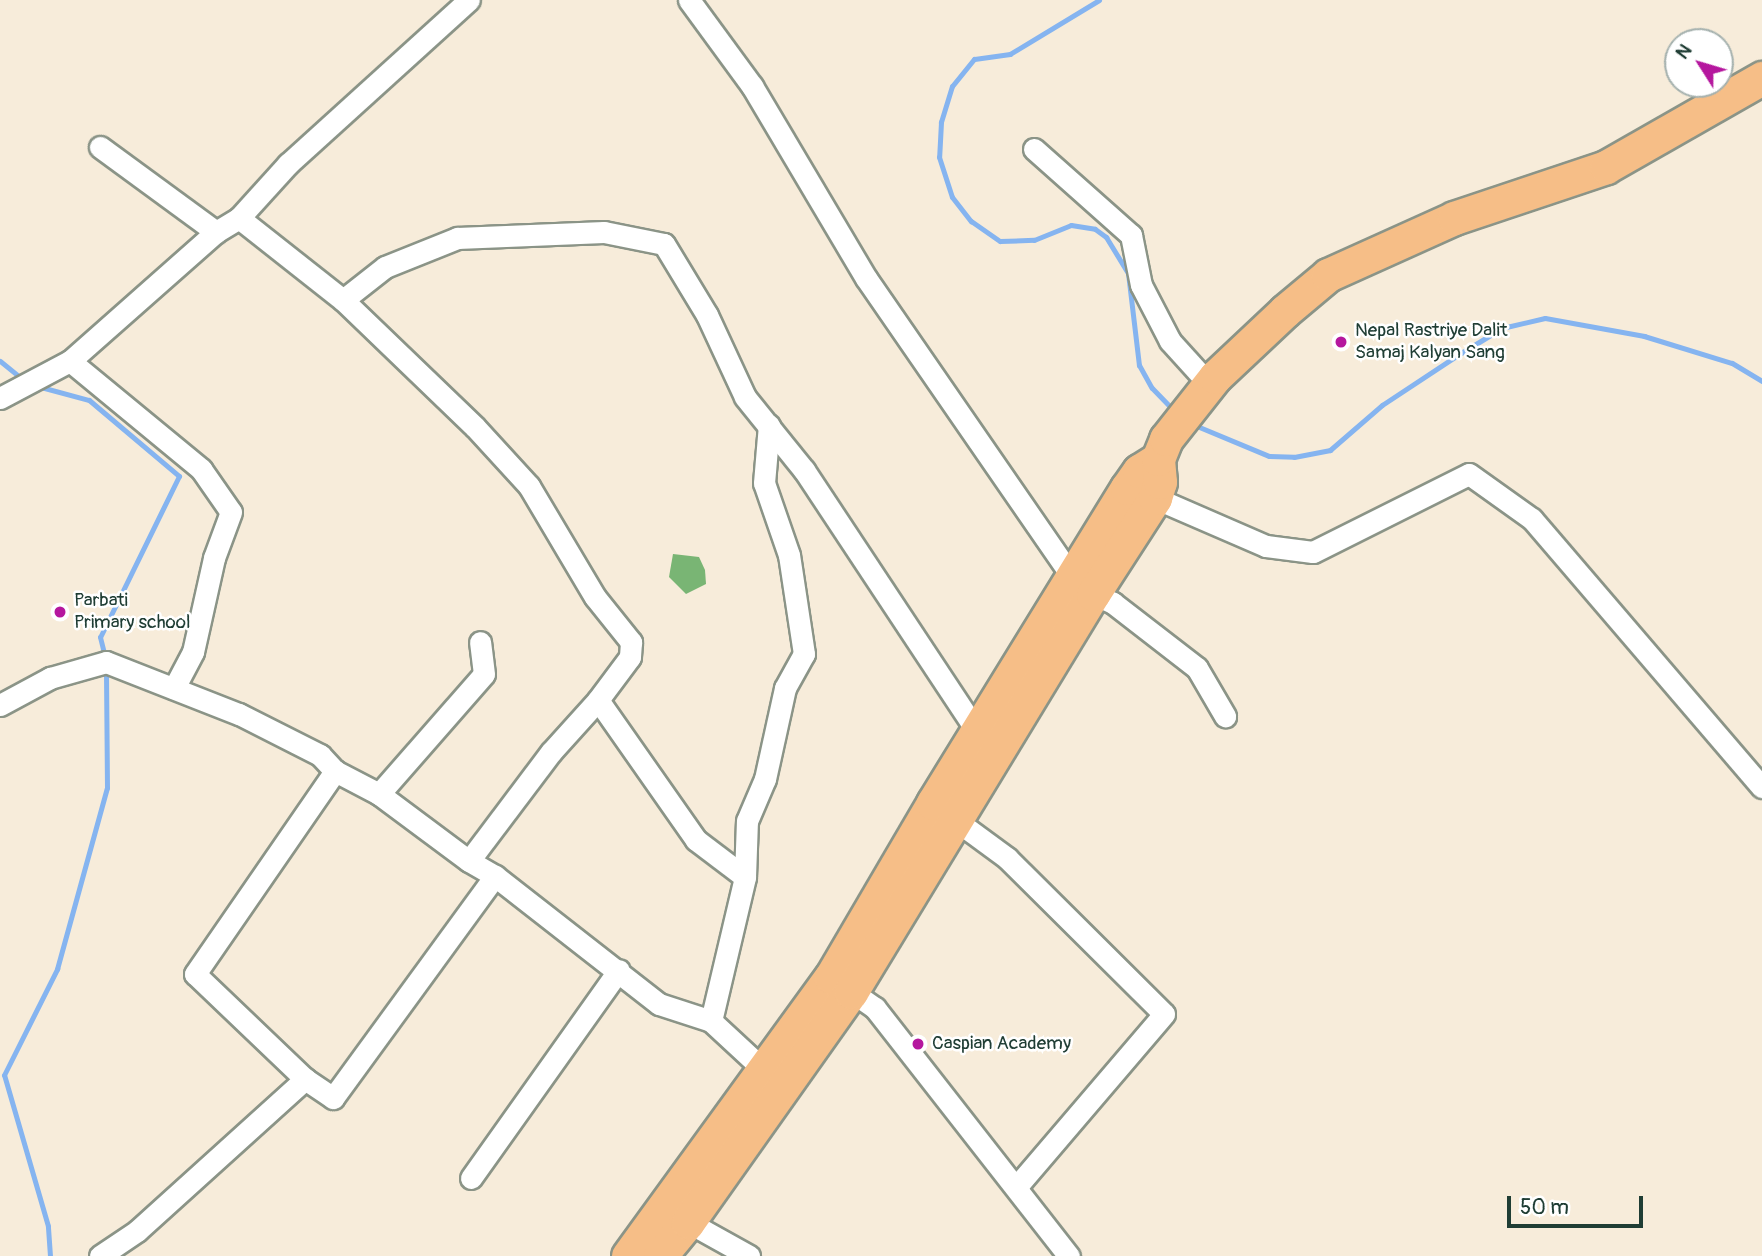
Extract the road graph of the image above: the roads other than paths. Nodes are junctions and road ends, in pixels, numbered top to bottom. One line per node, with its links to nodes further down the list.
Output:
1 (689, 0): 15 (street)
2 (468, 1): 6 (street)
3 (1762, 78): 10 (main road)
4 (100, 147): 7 (street)
5 (1034, 149): 10 (street)
6 (239, 218): 7 (street); 8 (street)
7 (216, 232): 9 (street)
8 (343, 300): 12 (street); 18 (street)
9 (70, 361): 11 (street); 17 (street)
10 (1209, 384): 13 (main road)
11 (0, 398)
12 (769, 425): 21 (street); 28 (street)
13 (1158, 459): 14 (main road); 15 (main road)
14 (1155, 498): 15 (main road); 23 (street)
15 (1083, 586): 20 (street); 21 (main road); 25 (main road)
16 (480, 642): 24 (street)
17 (174, 688): 19 (street); 22 (street)
18 (598, 700): 26 (street); 28 (street)
19 (0, 705)
20 (1225, 716)
21 (978, 733): 30 (main road)
22 (335, 771): 24 (street); 33 (street)
23 (1762, 787)
24 (379, 794): 26 (street)
25 (954, 819): 30 (main road); 35 (street)
26 (469, 861): 27 (street)
27 (495, 876): 29 (street); 33 (street)
28 (745, 877): 31 (street)
29 (619, 970): 31 (street); 34 (street)
30 (841, 984): 32 (main road); 35 (street); 36 (main road)
31 (711, 1021): 32 (street)
32 (765, 1071): 38 (main road)
33 (305, 1079): 37 (street)
34 (471, 1178)
35 (1016, 1187): 41 (street)
36 (688, 1222): 39 (main road); 40 (street)
37 (100, 1256)
38 (628, 1256)
39 (660, 1256)
40 (749, 1256)
41 (1069, 1256)

